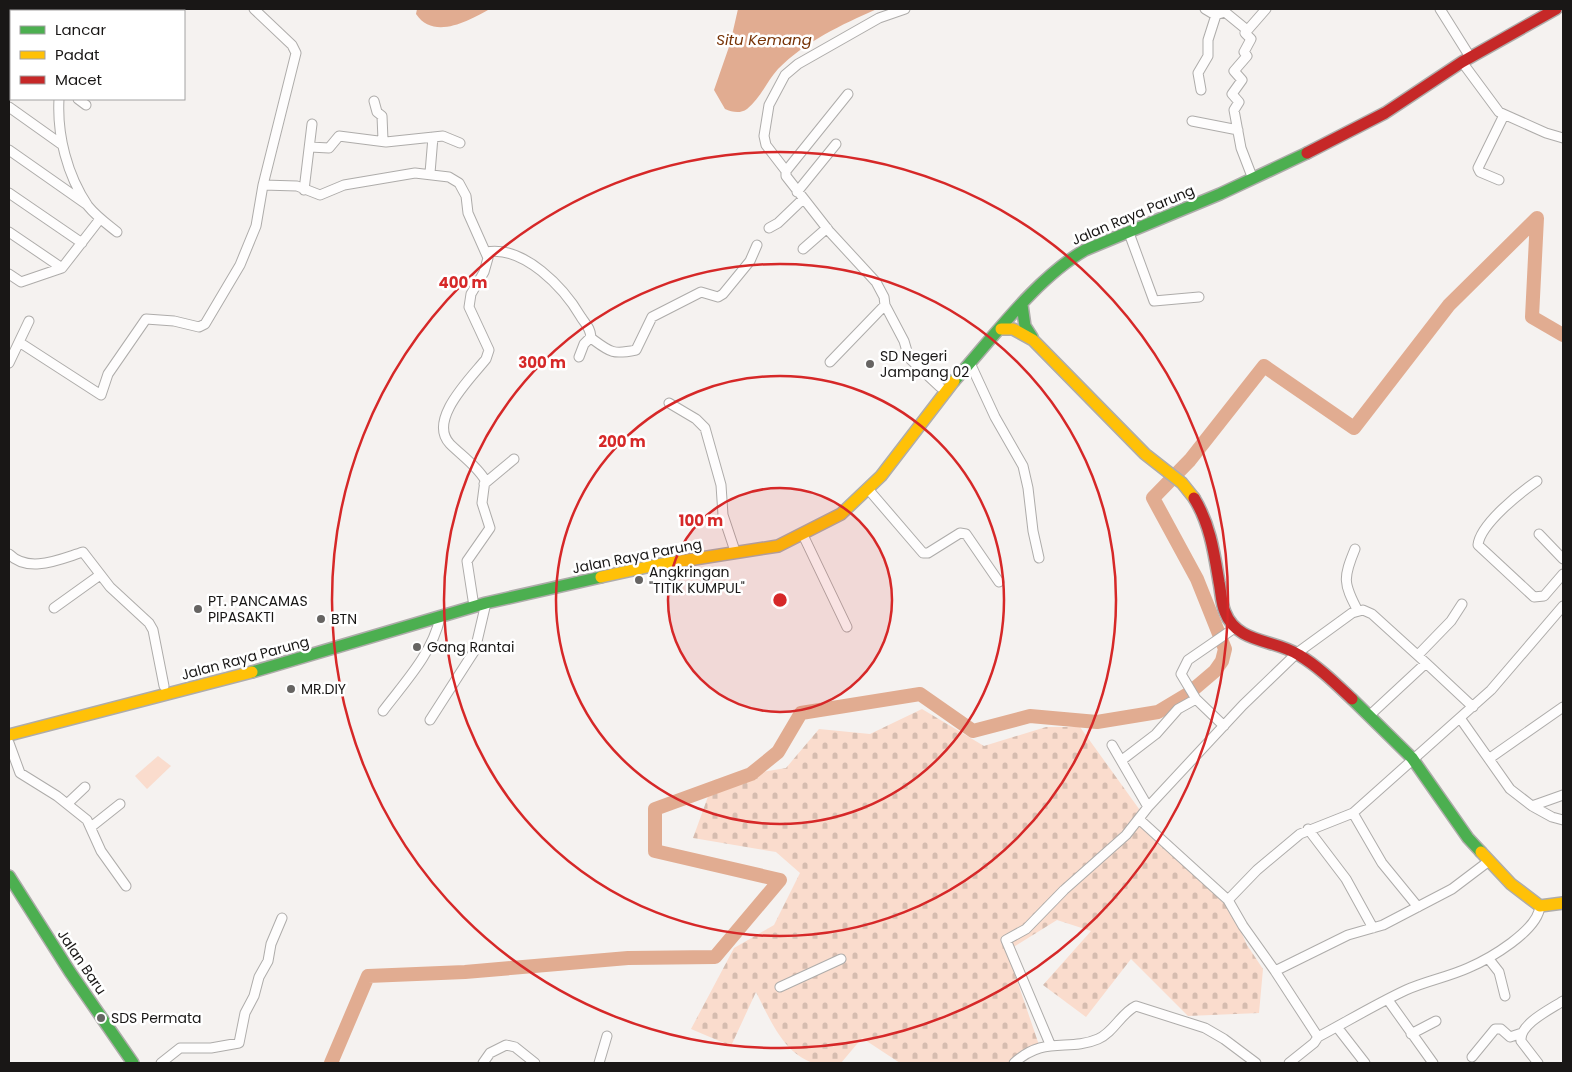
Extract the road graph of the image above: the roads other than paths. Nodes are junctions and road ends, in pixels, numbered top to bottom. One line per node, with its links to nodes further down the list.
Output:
1 (254, 9): 34 (street)
2 (905, 9): 30 (street)
3 (1205, 9): 8 (street)
4 (1266, 9): 9 (street)
5 (1440, 9): 10 (street)
6 (1542, 9): 10 (main road, Jalan Raya Parung)
7 (1556, 9): 10 (main road, Jalan Raya Parung)
8 (1216, 15): 9 (street); 11 (street)
9 (1247, 30): 21 (street)
10 (1464, 57): 18 (street); 32 (main road, Jalan Raya Parung); 44 (main road, Jalan Raya Parung)
11 (1201, 90)
12 (848, 94): 30 (street)
13 (59, 100): 26 (street)
14 (79, 100): 16 (street)
15 (374, 101): 24 (street)
16 (86, 105)
17 (9, 107): 26 (street)
18 (1504, 115): 23 (street); 33 (street)
19 (1192, 122): 21 (street)
20 (312, 124): 28 (street)
21 (1238, 130): 32 (street)
22 (434, 137): 24 (street); 25 (street); 31 (street)
23 (1563, 138)
24 (383, 140): 28 (street)
25 (460, 143)
26 (61, 144): 38 (street)
27 (836, 144): 37 (street)
28 (310, 147): 35 (street)
29 (9, 150): 38 (street)
30 (786, 171): 37 (street)
31 (430, 173): 35 (street); 48 (street)
32 (1250, 174): 63 (main road, Jalan Raya Parung)
33 (1499, 180)
34 (263, 185): 35 (street); 58 (street)
35 (304, 190)
36 (9, 193): 45 (street)
37 (800, 196): 40 (street); 41 (street)
38 (88, 206): 39 (street)
39 (100, 219): 43 (street); 45 (street)
40 (769, 228)
41 (827, 228): 47 (street); 53 (street)
42 (9, 232): 49 (street)
43 (117, 232)
44 (1129, 233): 51 (street); 52 (main road, Jalan Raya Parung)
45 (82, 243): 49 (street)
46 (757, 245): 56 (street)
47 (803, 248)
48 (486, 252): 56 (street); 67 (street)
49 (62, 268): 50 (street)
50 (9, 274)
51 (1199, 297)
52 (1022, 305): 55 (main road, Jalan Raya Parung); 57 (main road)
53 (885, 306): 60 (street); 63 (street)
54 (29, 321): 58 (street)
55 (1001, 329): 57 (main road); 62 (main road, Jalan Raya Parung)
56 (591, 338): 59 (street)
57 (1033, 340): 88 (main road)
58 (19, 342): 61 (street)
59 (579, 357)
60 (830, 362)
61 (9, 363)
62 (970, 363): 68 (main road, Jalan Raya Parung); 75 (street)
63 (940, 387): 71 (main road, Jalan Raya Parung)
64 (669, 403): 71 (street)
65 (514, 459): 67 (street)
66 (1537, 482): 77 (street)
67 (484, 484): 80 (street)
68 (868, 489): 70 (main road, Jalan Raya Parung); 79 (street)
69 (1539, 534): 76 (street)
70 (803, 535): 74 (main road, Jalan Raya Parung); 87 (street)
71 (734, 548): 74 (main road, Jalan Raya Parung)
72 (1355, 549): 85 (street)
73 (9, 554): 78 (street)
74 (684, 558): 80 (main road, Jalan Raya Parung); 81 (main road, Jalan Raya Parung)
75 (1040, 558)
76 (1563, 559)
77 (1563, 574)
78 (100, 575): 84 (street); 92 (street)
79 (998, 582)
80 (473, 600): 92 (main road, Jalan Raya Parung)
81 (486, 603): 86 (main road, Jalan Raya Parung); 99 (street)
82 (1462, 604): 90 (street)
83 (1563, 606): 94 (street)
84 (54, 608)
85 (1358, 611): 89 (street); 90 (street)
86 (440, 618): 96 (street); 102 (main road, Jalan Raya Parung)
87 (847, 627)
88 (1231, 630): 89 (main road); 93 (street)
89 (1297, 653): 97 (main road); 100 (street)
90 (1418, 655): 91 (street)
91 (1426, 663): 94 (street); 97 (street)
92 (164, 686): 101 (main road, Jalan Raya Parung)
93 (1196, 698): 100 (street); 107 (street)
94 (1473, 707): 98 (street)
95 (1563, 707): 106 (street)
96 (382, 711)
97 (1370, 715): 105 (main road)
98 (1460, 718): 105 (street); 106 (street)
99 (430, 720)
100 (1224, 726): 113 (street)
101 (9, 728)
102 (9, 736)
103 (9, 743): 110 (street)
104 (1112, 745): 107 (street)
105 (1412, 758): 114 (street); 119 (main road)
106 (1490, 758): 112 (street)
107 (1122, 760): 113 (street)
108 (85, 787): 110 (street)
109 (1563, 795): 112 (street)
110 (67, 804): 117 (street)
111 (120, 804): 117 (street)
112 (1532, 806): 116 (street)
113 (1148, 807): 115 (street)
114 (1353, 813): 118 (street); 125 (street)
115 (1140, 820): 122 (street); 141 (street)
116 (1563, 820)
117 (91, 827): 121 (street)
118 (1308, 829): 122 (street); 127 (street)
119 (1489, 861): 124 (main road); 125 (street)
120 (9, 876): 144 (main road, Jalan Baru)
121 (126, 886)
122 (1228, 900): 130 (street)
123 (1563, 903): 124 (main road)
124 (1540, 906): 128 (street)
125 (1418, 907): 127 (street)
126 (282, 918): 145 (street)
127 (1372, 928): 130 (street)
128 (1488, 958): 132 (street); 133 (street)
129 (841, 960): 131 (street)
130 (1275, 971): 140 (street)
131 (780, 987)
132 (1505, 996)
133 (1388, 1000): 136 (street); 138 (street)
134 (1563, 1001): 137 (street)
135 (1436, 1020): 138 (street)
136 (1337, 1027): 140 (street); 151 (street)
137 (1522, 1033): 142 (street); 153 (street)
138 (1412, 1034): 152 (street)
139 (607, 1036): 143 (street)
140 (1318, 1037): 150 (street)
141 (1050, 1044): 148 (street); 149 (street)
142 (1472, 1057)
143 (602, 1061)
144 (134, 1063)
145 (161, 1063)
146 (482, 1063): 147 (street)
147 (534, 1063)
148 (1014, 1063)
149 (1256, 1063)
150 (1289, 1063)
151 (1365, 1063)
152 (1434, 1063)
153 (1538, 1063)

